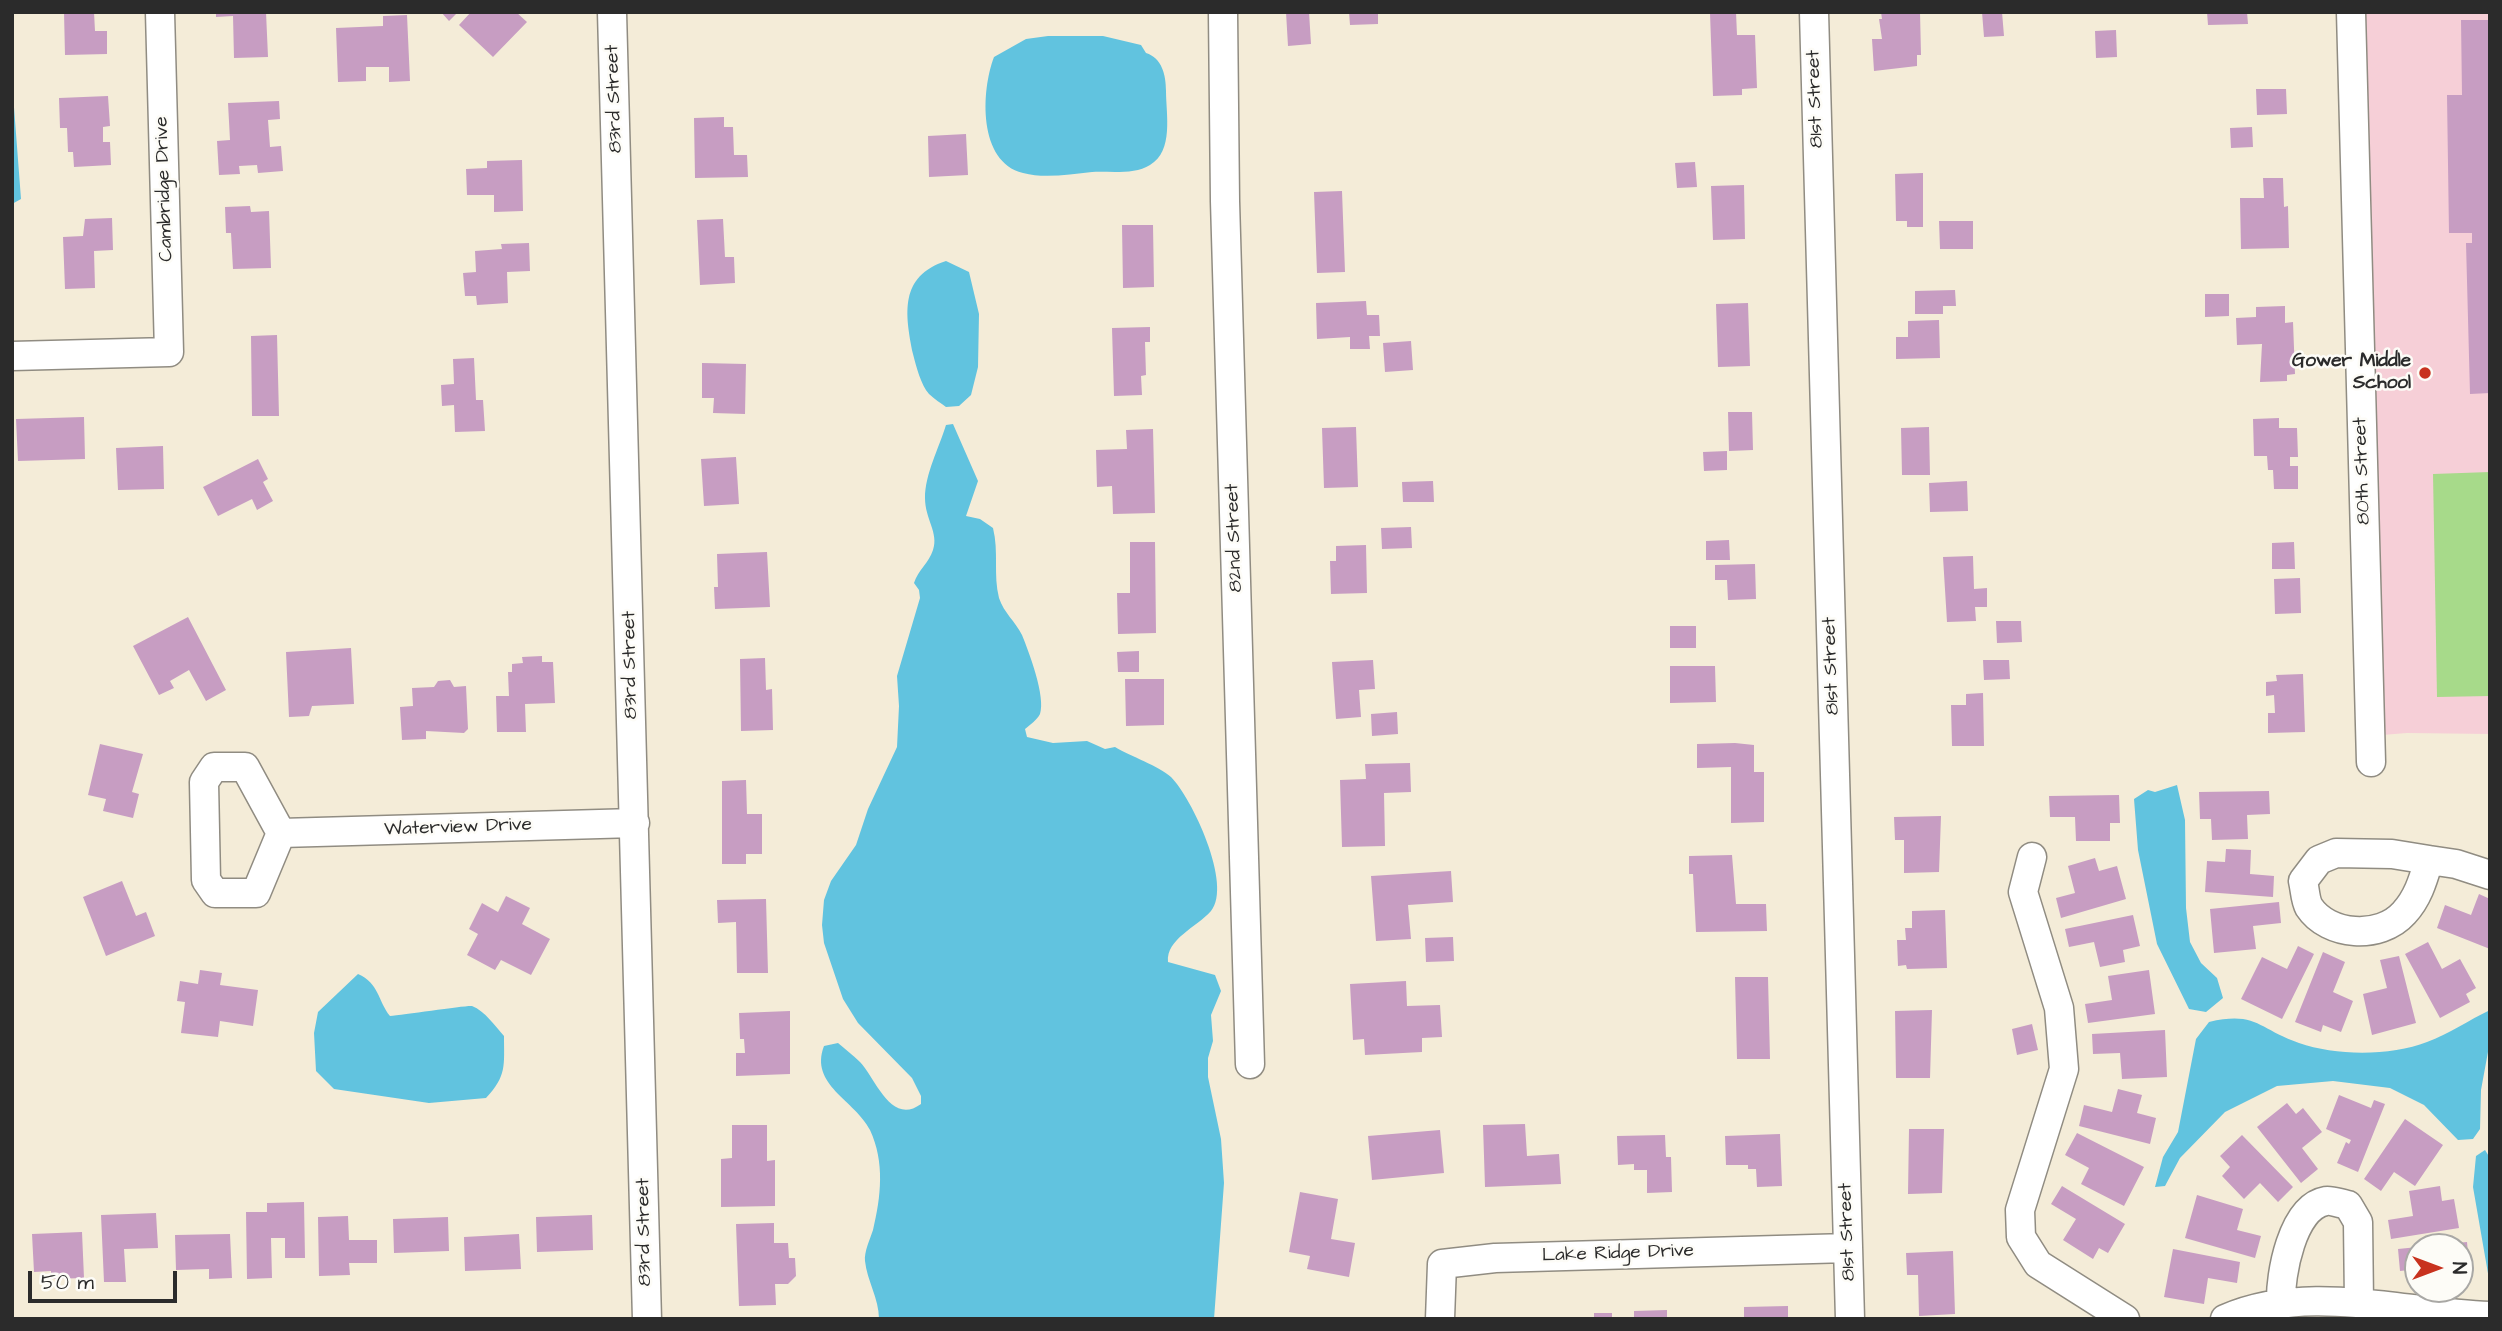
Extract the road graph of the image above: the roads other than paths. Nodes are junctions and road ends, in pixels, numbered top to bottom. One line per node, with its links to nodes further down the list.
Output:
1 (160, 12): 6 (street, Cambridge Drive)
2 (612, 12): 8 (street, 83rd Street)
3 (1223, 12): 13 (street, 82nd Street)
4 (1814, 12): 14 (street, 81st Street)
5 (2351, 12): 7 (street, 80th Street)
6 (12, 356)
7 (2371, 762)
8 (635, 822): 9 (street, Waterview Drive); 18 (street, 83rd Street)
9 (281, 833)
10 (2032, 857): 21 (street)
11 (2429, 860): 12 (street)
12 (2490, 875)
13 (1250, 1064)
14 (1848, 1248): 19 (street, Lake Ridge Drive); 20 (street, 81st Street)
15 (2281, 1303): 16 (street); 16 (street); 22 (street)
16 (2359, 1303): 17 (street)
17 (2490, 1316)
18 (647, 1319)
19 (1440, 1319)
20 (1850, 1319)
21 (2125, 1319)
22 (2225, 1319)

